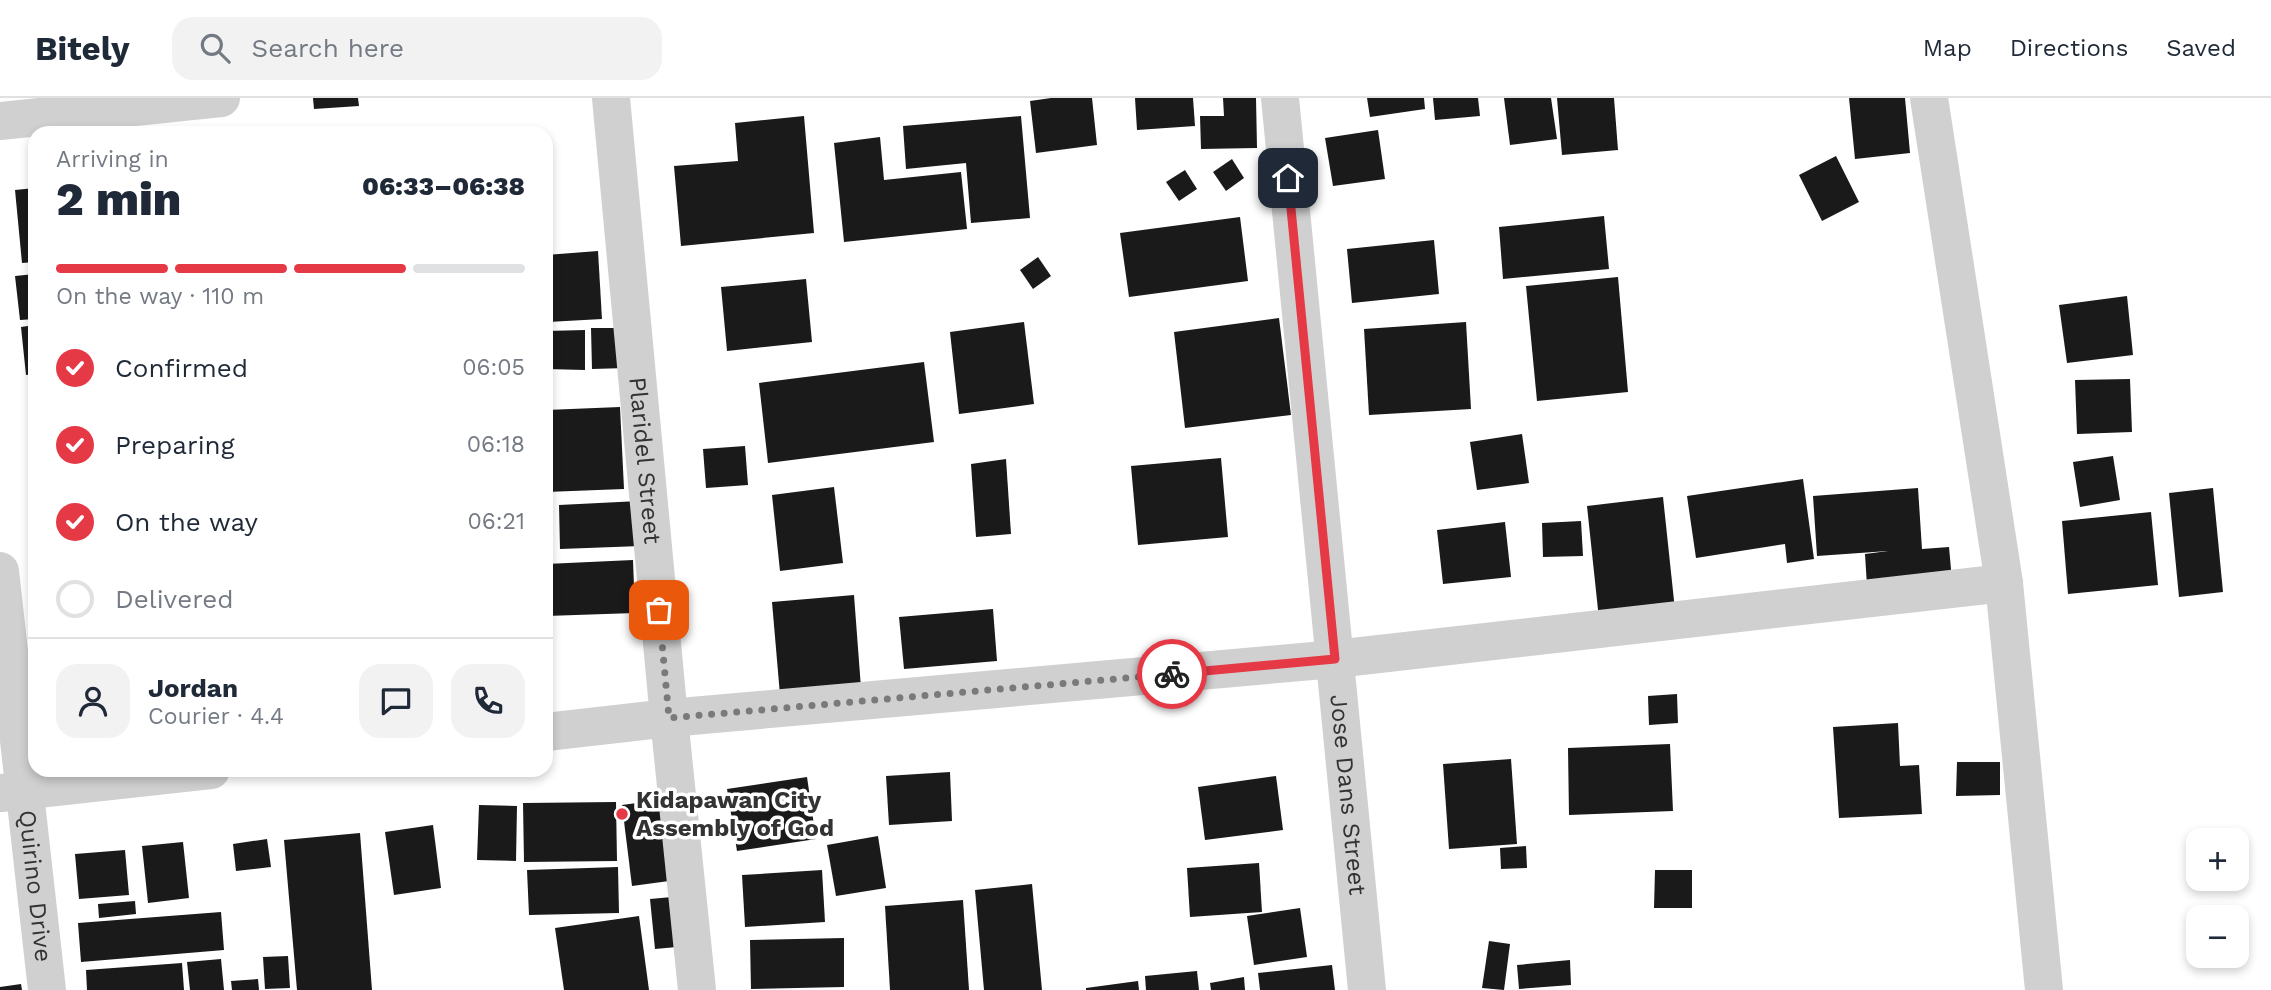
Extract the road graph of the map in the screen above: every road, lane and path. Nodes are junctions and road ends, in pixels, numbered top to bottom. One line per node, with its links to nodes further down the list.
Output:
1 (221, 98): 5 (street)
2 (611, 98): 9 (street, Plaridel Street)
3 (1280, 98): 8 (street, Jose Dans Street)
4 (1929, 98): 7 (street)
5 (0, 121)
6 (0, 571): 12 (street, Quirino Drive)
7 (2004, 583): 8 (street); 16 (street)
8 (1335, 659): 9 (street); 15 (street, Jose Dans Street)
9 (669, 718): 10 (street); 14 (street, Plaridel Street)
10 (553, 731)
11 (148, 777): 12 (street)
12 (13, 792): 13 (street, Quirino Drive)
13 (47, 990)
14 (697, 990)
15 (1367, 990)
16 (2044, 990)

